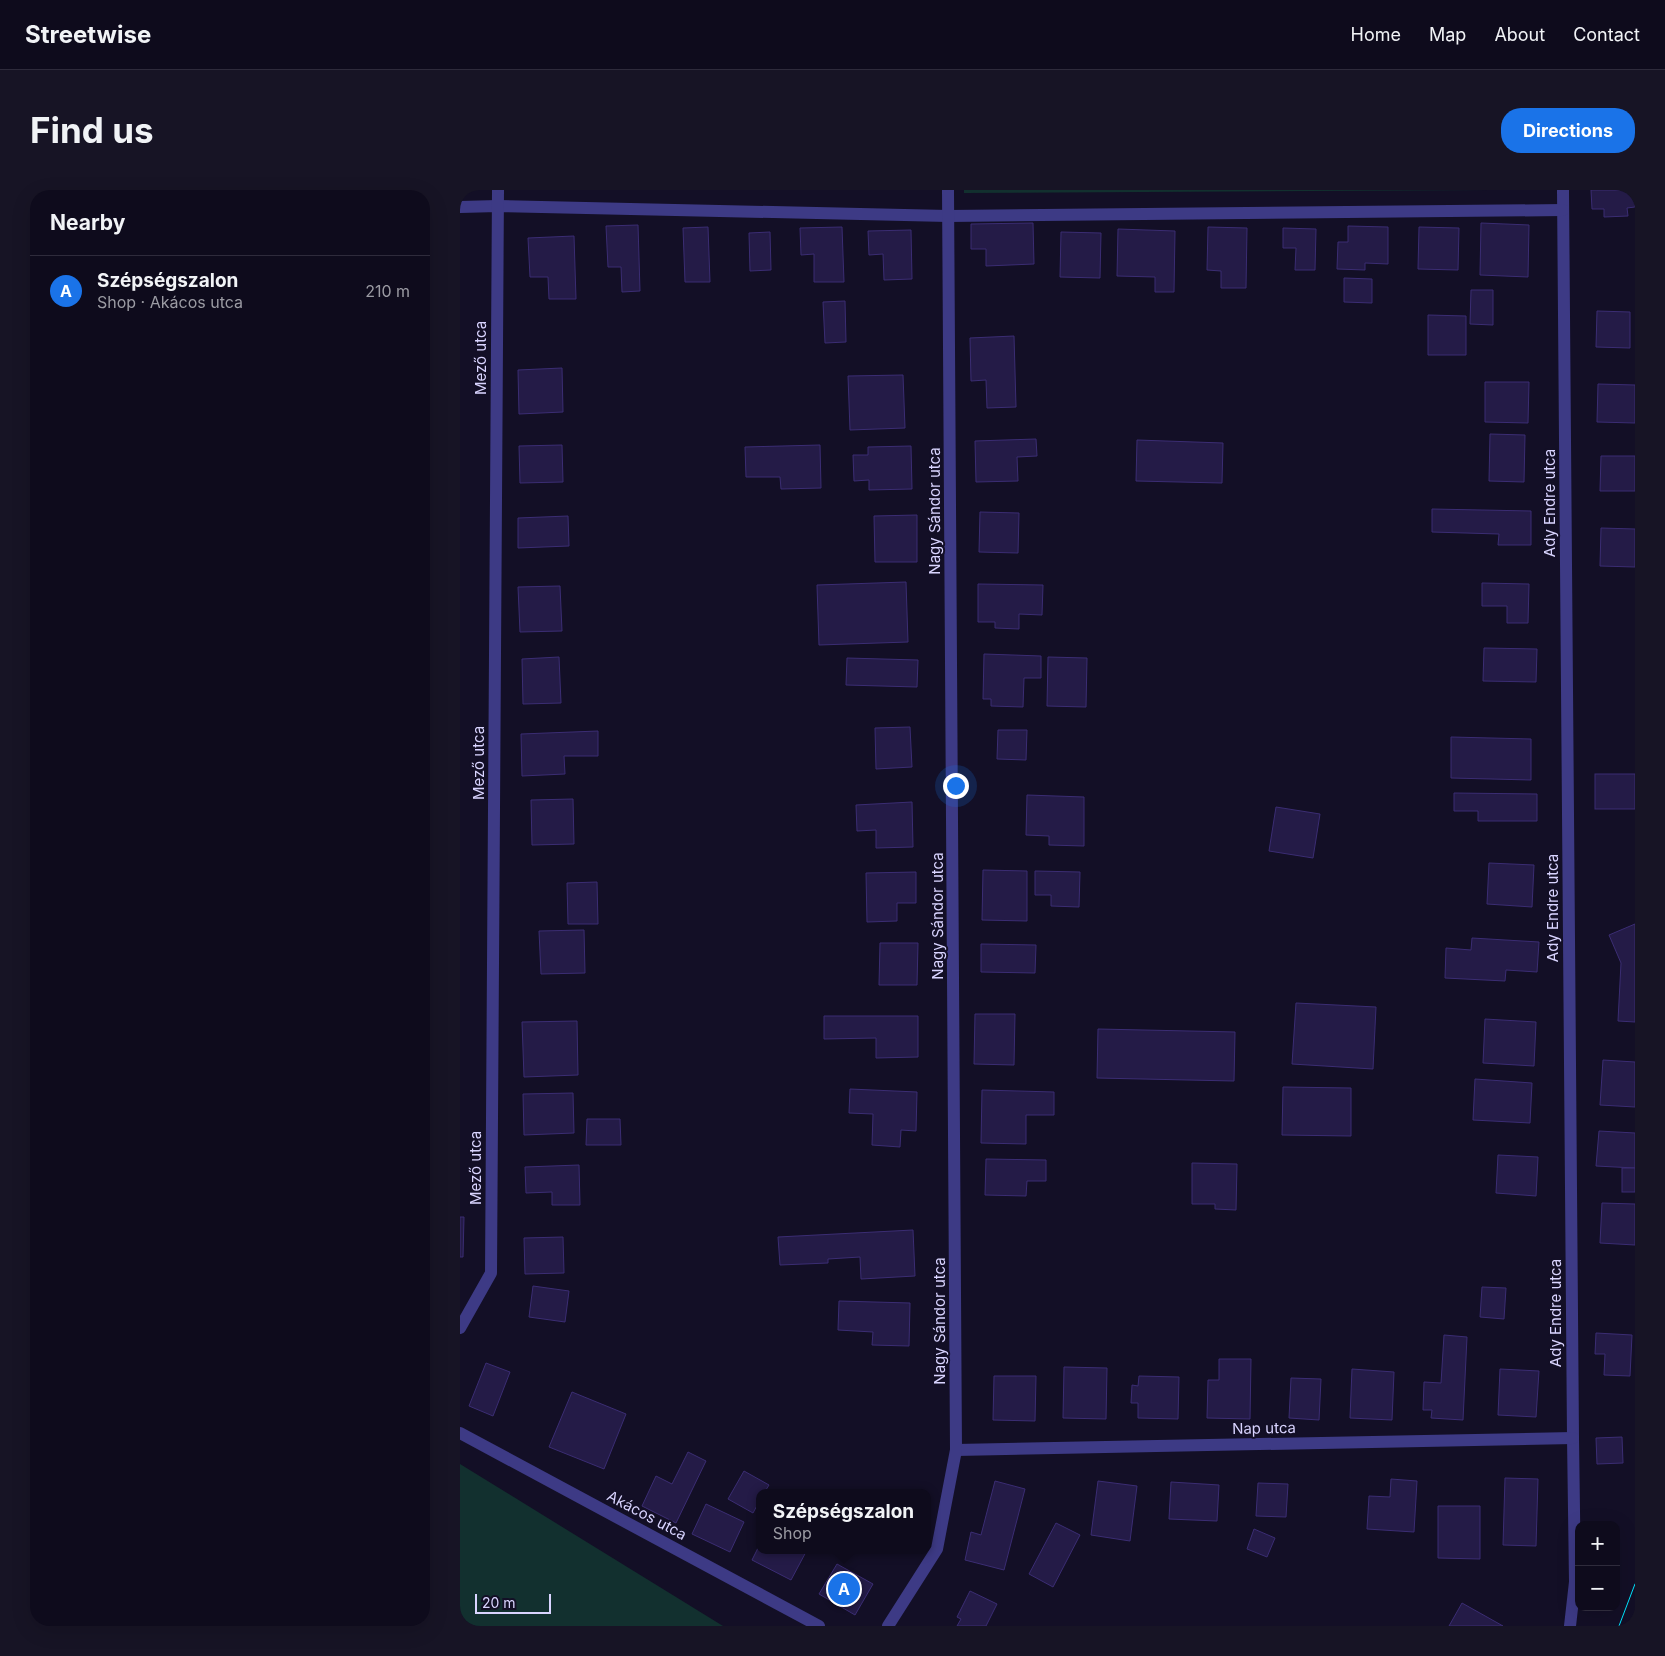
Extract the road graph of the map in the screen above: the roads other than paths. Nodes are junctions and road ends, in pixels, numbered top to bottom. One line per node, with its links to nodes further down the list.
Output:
1 (498, 190): 4 (street, Mező utca)
2 (948, 190): 7 (street, Nagy Sándor utca)
3 (1563, 190): 6 (street, Ady Endre utca)
4 (498, 206): 5 (street); 7 (street); 8 (street, Mező utca)
5 (460, 207)
6 (1563, 210): 7 (street); 10 (street, Ady Endre utca)
7 (948, 216): 11 (street, Nagy Sándor utca)
8 (460, 1328)
9 (460, 1433): 12 (street, Akácos utca)
10 (1572, 1438): 11 (street, Nap utca); 14 (street, Ady Endre utca)
11 (956, 1450): 13 (street, Nagy Sándor utca)
12 (819, 1626)
13 (888, 1626)
14 (1570, 1626)

